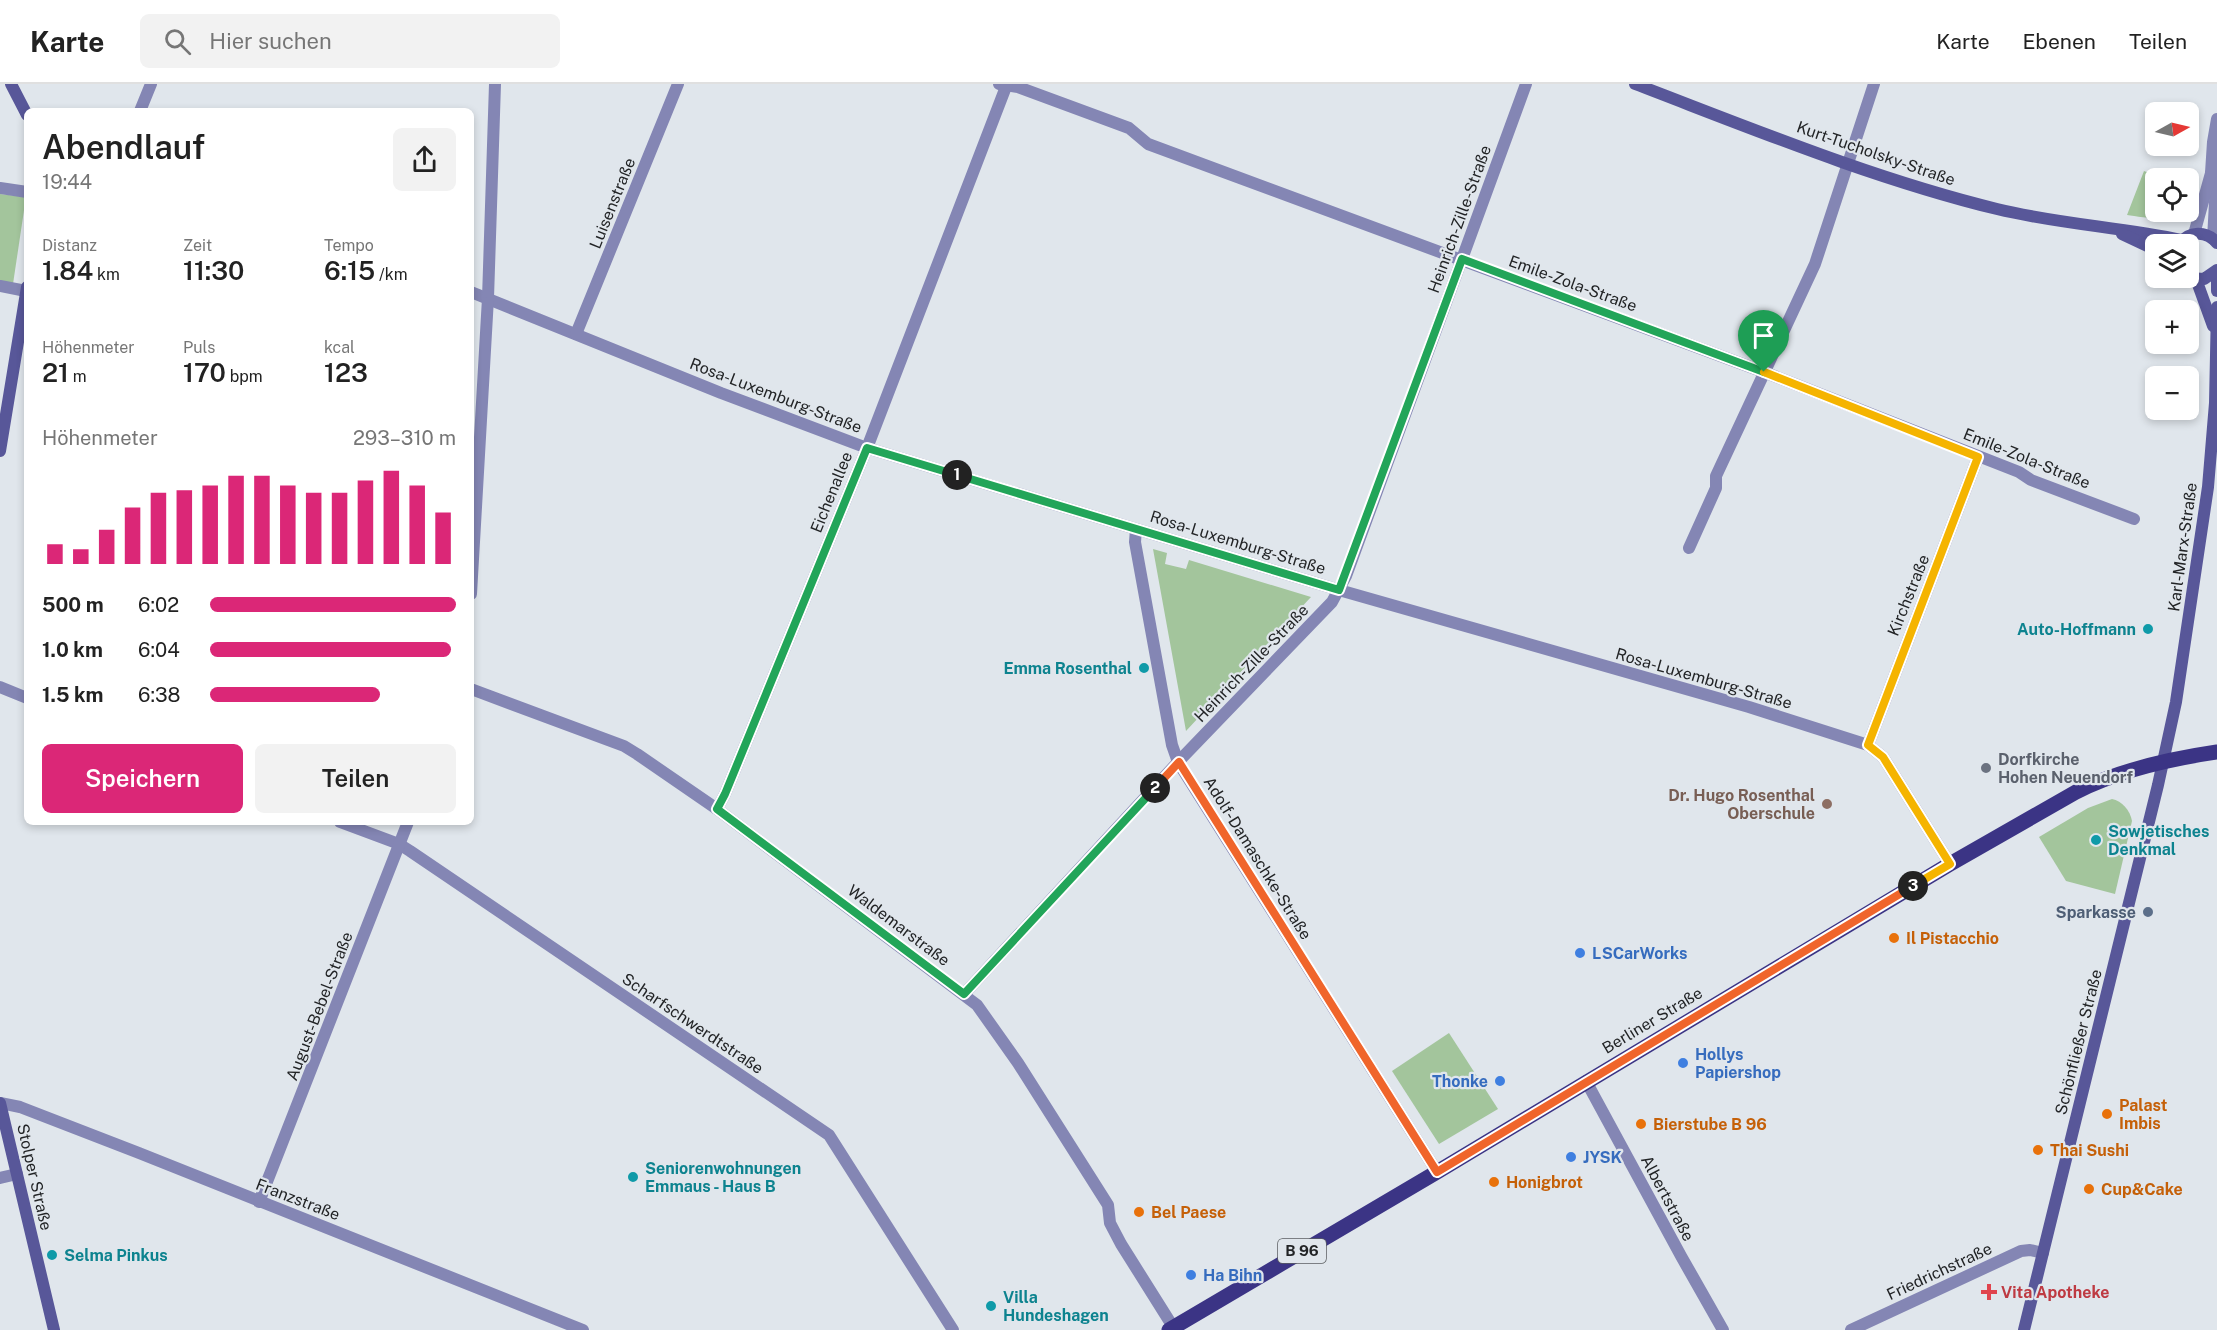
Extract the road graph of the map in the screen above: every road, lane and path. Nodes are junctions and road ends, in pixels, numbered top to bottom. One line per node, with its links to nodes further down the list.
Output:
1 (11, 84): 10 (main road)
2 (151, 84): 9 (street)
3 (495, 84): 31 (street)
4 (678, 84): 34 (street, Luisenstraße)
5 (1004, 84): 22 (street, Emile-Zola-Straße); 37 (street, Eichenallee)
6 (1526, 84): 22 (street, Heinrich-Zille-Straße)
7 (1635, 84): 12 (main road, Kurt-Tucholsky-Straße)
8 (1874, 84): 12 (street)
9 (141, 108)
10 (24, 109)
11 (2217, 119): 13 (street)
12 (1848, 163): 16 (main road, Kurt-Tucholsky-Straße); 36 (street)
13 (2211, 173): 17 (street); 20 (street)
14 (0, 188): 15 (street)
15 (24, 192)
16 (2113, 230): 19 (main road, Kurt-Tucholsky-Straße); 21 (main road, Kurt-Tucholsky-Straße)
17 (2194, 234)
18 (2199, 234): 20 (main road)
19 (2145, 236)
20 (2215, 241)
21 (2145, 245)
22 (1462, 259): 36 (street, Emile-Zola-Straße); 45 (street, Heinrich-Zille-Straße)
23 (2217, 270): 25 (main road, Karl-Marx-Straße)
24 (2217, 277): 29 (main road)
25 (2199, 279)
26 (0, 286): 28 (street)
27 (2196, 288): 35 (main road, Karl-Marx-Straße)
28 (24, 289)
29 (2217, 291)
30 (474, 293): 31 (street, Rosa-Luxemburg-Straße)
31 (488, 298): 34 (street, Rosa-Luxemburg-Straße); 43 (street)
32 (24, 307): 38 (main road)
33 (2217, 307): 35 (main road, Karl-Marx-Straße)
34 (576, 334): 37 (street, Rosa-Luxemburg-Straße)
35 (2216, 336): 40 (main road, Karl-Marx-Straße)
36 (1764, 372): 39 (street, Emile-Zola-Straße); 44 (street)
37 (867, 448): 42 (street, Rosa-Luxemburg-Straße); 53 (street, Eichenallee)
38 (0, 451)
39 (1978, 457): 41 (street, Emile-Zola-Straße); 49 (street, Kirchstraße)
40 (2212, 488): 52 (main road, Karl-Marx-Straße)
41 (2134, 519)
42 (1136, 529): 45 (street, Rosa-Luxemburg-Straße); 51 (street, Adolf-Damaschke-Straße)
43 (474, 542)
44 (1689, 548)
45 (1339, 590): 49 (street, Rosa-Luxemburg-Straße); 51 (street, Heinrich-Zille-Straße)
46 (0, 687): 48 (street)
47 (474, 690): 53 (street, Waldemarstraße)
48 (24, 697)
49 (1868, 745): 57 (street, Rosa-Luxemburg-Straße)
50 (2217, 752): 52 (main road, B 96)
51 (1179, 762): 58 (street, Heinrich-Zille-Straße); 61 (street, Adolf-Damaschke-Straße)
52 (2164, 762): 57 (main road, Berliner Straße / B 96); 65 (main road, Schönfließer Straße)
53 (717, 809): 58 (street, Waldemarstraße)
54 (348, 825): 56 (street, Scharfschwerdtstraße)
55 (407, 825): 56 (street, August-Bebel-Straße)
56 (399, 844): 64 (street, August-Bebel-Straße); 69 (street, Scharfschwerdtstraße)
57 (1950, 864): 59 (main road, Berliner Straße / B 96)
58 (964, 994): 66 (street, Waldemarstraße)
59 (1586, 1081): 61 (main road, Berliner Straße / B 96); 70 (street, Albertstraße)
60 (0, 1103): 62 (main road, Stolper Straße); 64 (street, Franzstraße)
61 (1437, 1172): 66 (main road, Berliner Straße / B 96)
62 (17, 1174): 63 (street); 67 (main road, Stolper Straße)
63 (0, 1178)
64 (259, 1202): 68 (street, Franzstraße)
65 (2043, 1253): 71 (street, Friedrichstraße); 72 (main road, Schönfließer Straße)
66 (1172, 1329)
67 (54, 1330)
68 (583, 1330)
69 (953, 1330)
70 (1723, 1330)
71 (1851, 1330)
72 (2024, 1330)

